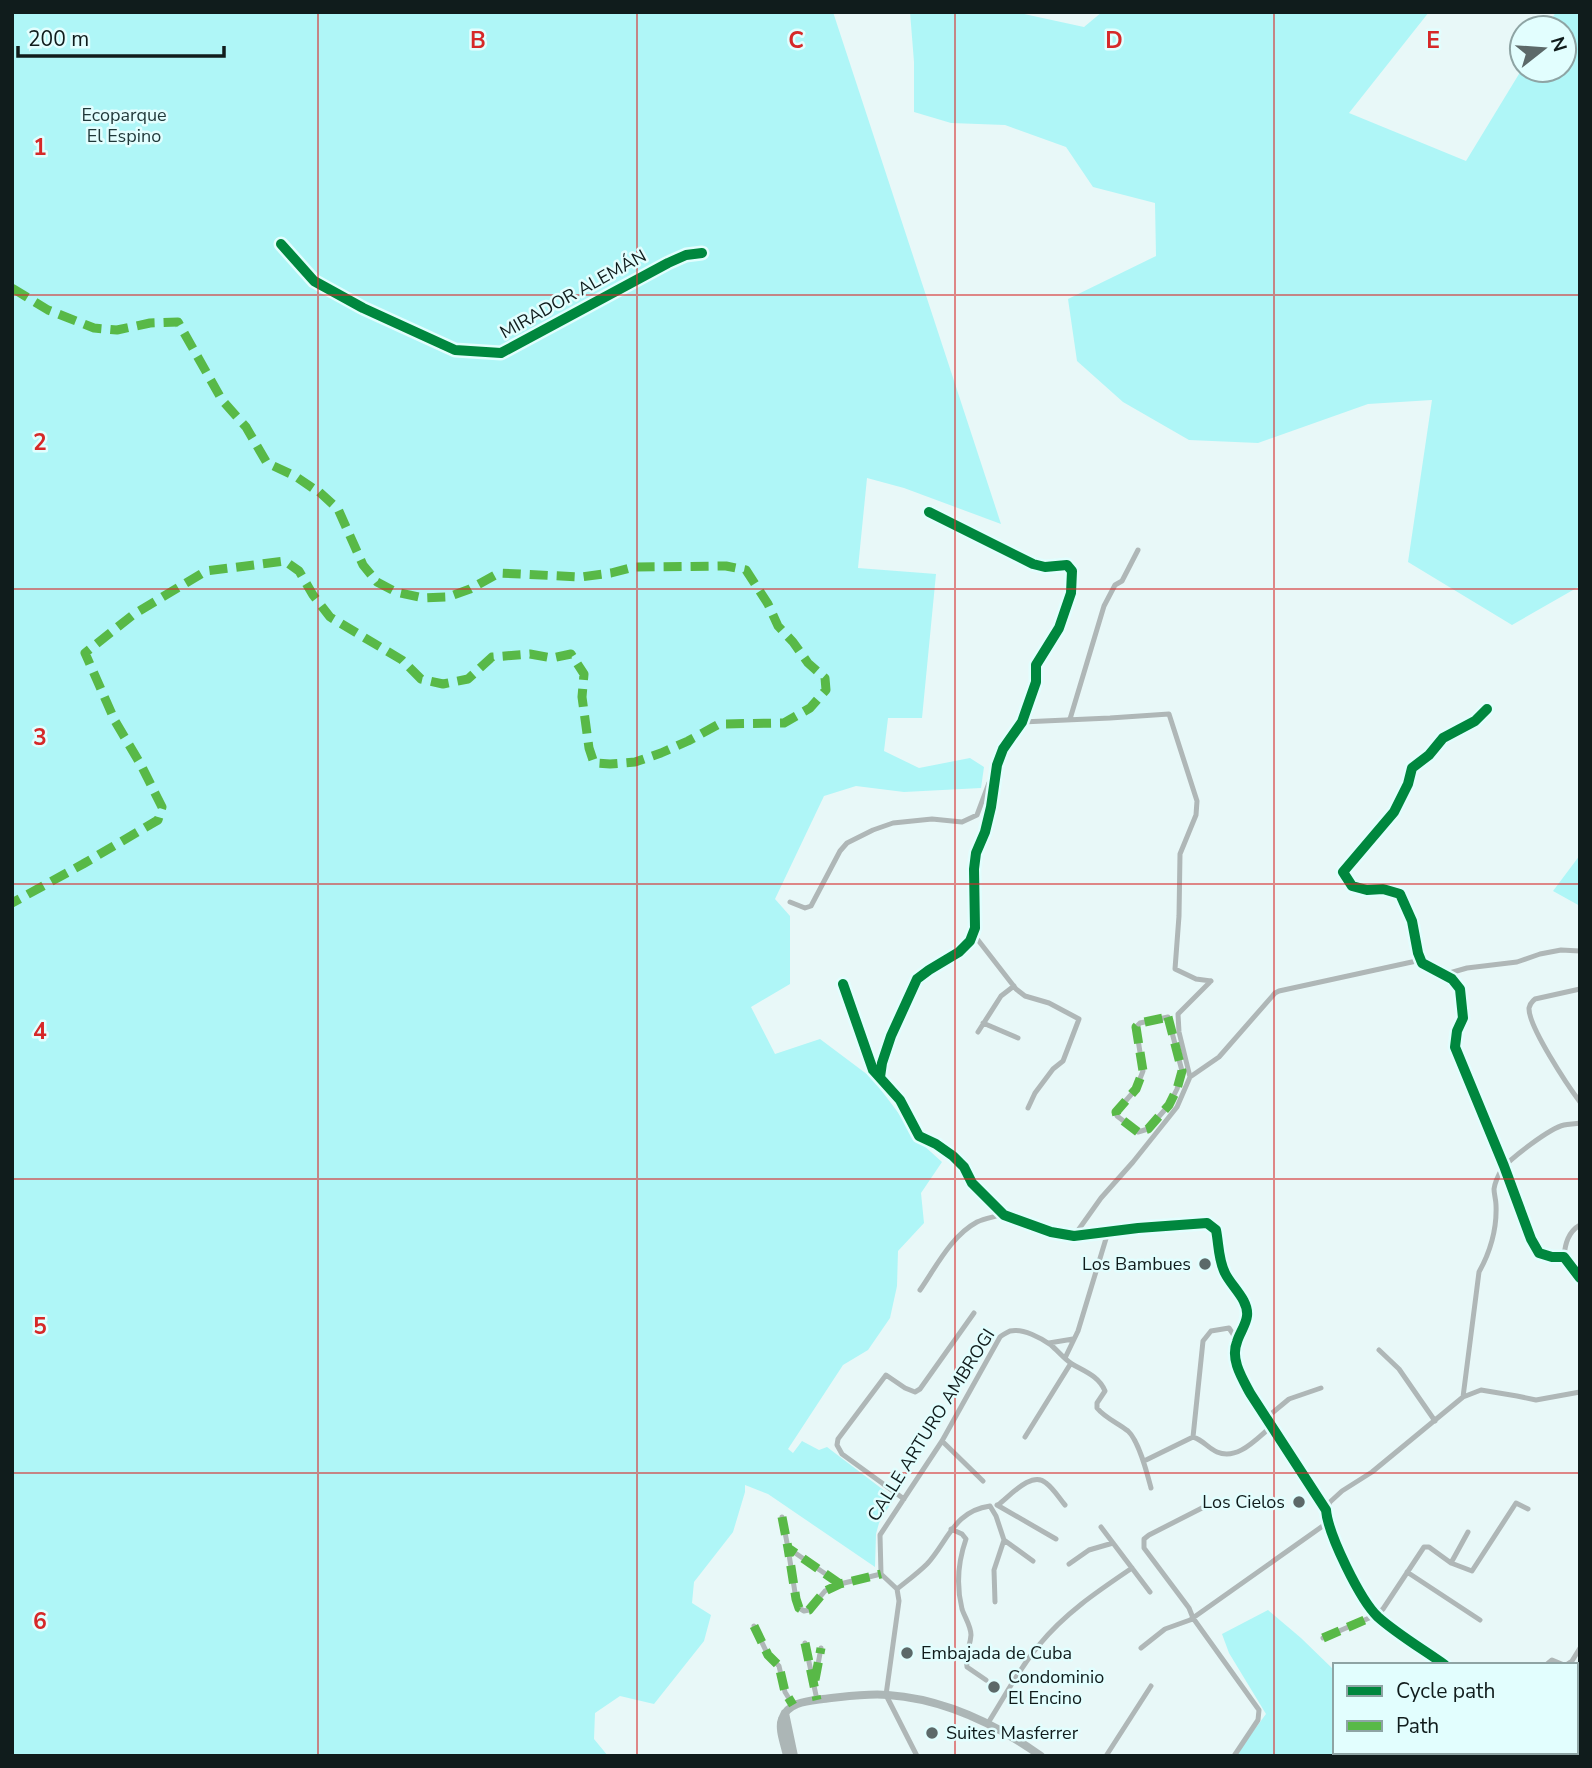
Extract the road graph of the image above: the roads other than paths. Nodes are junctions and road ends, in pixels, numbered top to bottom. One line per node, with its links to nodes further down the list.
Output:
1 (929, 512): 5 (street)
2 (1138, 550): 4 (street)
3 (1487, 709): 10 (street)
4 (1070, 719): 5 (street); 19 (street)
5 (1022, 722): 6 (street)
6 (994, 784): 7 (street); 8 (street)
7 (790, 902)
8 (972, 936): 13 (street); 18 (street)
9 (1580, 951): 11 (street)
10 (1421, 960): 11 (street); 19 (street)
11 (1445, 974): 25 (street)
12 (843, 984): 18 (street)
13 (1014, 986): 15 (street); 23 (street)
14 (1580, 989): 20 (street)
15 (983, 1023): 16 (street); 17 (street)
16 (978, 1032)
17 (1018, 1038)
18 (880, 1077): 26 (street)
19 (1190, 1077): 22 (street)
20 (1580, 1102)
21 (1168, 1105): 21 (street); 22 (street)
22 (1177, 1107): 29 (street)
23 (1028, 1108)
24 (1580, 1124): 25 (street)
25 (1504, 1166): 30 (street); 42 (street)
26 (1003, 1214): 29 (street); 32 (street)
27 (1580, 1225): 30 (street)
28 (1108, 1232): 29 (street); 34 (street); 35 (street)
29 (1074, 1236)
30 (1564, 1257): 31 (street)
31 (1580, 1278)
32 (920, 1290)
33 (974, 1313): 52 (street)
34 (1073, 1339): 36 (street, CALLE ARTURO AMBROGI); 38 (street)
35 (1237, 1340): 43 (street); 47 (street)
36 (1048, 1343): 38 (street, CALLE ARTURO AMBROGI); 48 (street, CALLE ARTURO AMBROGI)
37 (1379, 1350): 44 (street)
38 (1065, 1358): 39 (street, CALLE ARTURO AMBROGI)
39 (1071, 1363): 46 (street); 49 (street, CALLE ARTURO AMBROGI)
40 (1321, 1388): 43 (street)
41 (1580, 1392): 42 (street)
42 (1463, 1397): 44 (street)
43 (1266, 1418): 45 (street)
44 (1435, 1421): 57 (street)
45 (1272, 1426): 47 (street); 57 (street)
46 (1025, 1437)
47 (1193, 1437): 49 (street)
48 (942, 1441): 50 (street); 52 (street, CALLE ARTURO AMBROGI)
49 (1144, 1461): 51 (street)
50 (983, 1481)
51 (1151, 1488)
52 (904, 1499): 72 (street, CALLE ARTURO AMBROGI)
53 (1065, 1505): 54 (street)
54 (995, 1507): 61 (street); 63 (street); 64 (street)
55 (1202, 1508): 78 (street)
56 (1528, 1509): 68 (street)
57 (1326, 1510): 59 (street)
58 (782, 1517): 66 (street)
59 (1327, 1523): 77 (street); 78 (street)
60 (1101, 1527): 65 (street)
61 (951, 1530): 74 (street); 88 (street)
62 (1468, 1532): 68 (street)
63 (1056, 1539)
64 (1004, 1540): 67 (street); 76 (street)
65 (1112, 1543): 69 (street); 70 (street)
66 (788, 1548): 73 (street); 73 (street)
67 (1033, 1561)
68 (1451, 1563): 71 (street)
69 (1069, 1564)
70 (1132, 1568): 75 (street); 95 (street)
71 (1407, 1572): 77 (street); 79 (street)
72 (881, 1574): 73 (street); 74 (street)
73 (839, 1584)
74 (897, 1589): 91 (street)
75 (1150, 1592)
76 (995, 1602)
77 (1376, 1615): 81 (street); 86 (street)
78 (1193, 1618): 85 (street); 101 (street)
79 (1480, 1620)
80 (754, 1626): 93 (street)
81 (1323, 1638)
82 (805, 1643): 89 (street)
83 (1580, 1647): 87 (street)
84 (821, 1648): 89 (street)
85 (1141, 1648)
86 (1442, 1663)
87 (1568, 1663)
88 (986, 1679)
89 (814, 1684): 92 (street)
90 (1151, 1686): 100 (street)
91 (886, 1695): 92 (street); 95 (street); 98 (street)
92 (817, 1700): 93 (street)
93 (793, 1705): 94 (street)
94 (785, 1713): 96 (street); 97 (street)
95 (988, 1723): 99 (street)
96 (787, 1756)
97 (794, 1756)
98 (917, 1756)
99 (1041, 1756)
100 (1105, 1756)
101 (1234, 1756)

